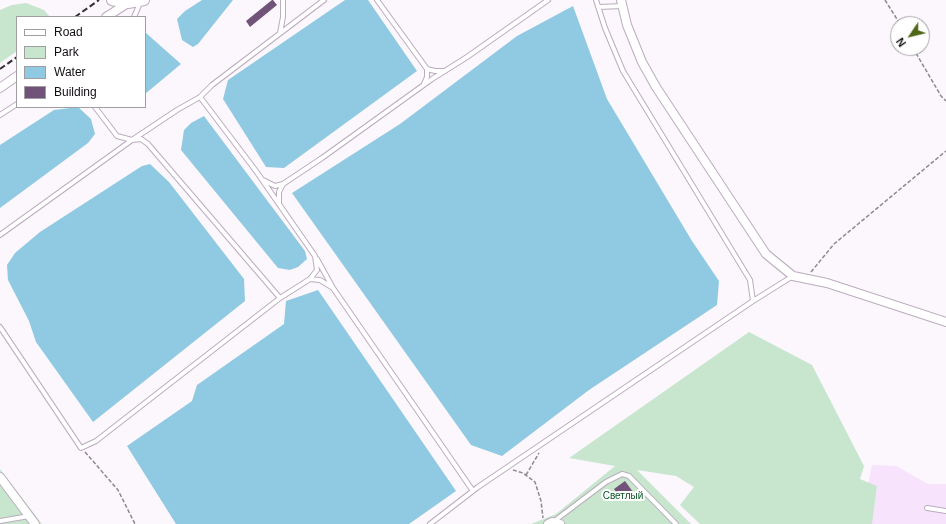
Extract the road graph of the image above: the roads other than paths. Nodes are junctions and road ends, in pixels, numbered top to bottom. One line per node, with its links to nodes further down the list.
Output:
1 (112, 0): 8 (street)
2 (143, 0): 8 (street); 12 (lane)
3 (283, 0): 13 (lane)
4 (324, 0): 13 (lane)
5 (377, 0): 14 (lane)
6 (548, 0): 15 (lane)
7 (596, 0): 10 (lane)
8 (128, 3): 11 (street)
9 (622, 3): 10 (lane); 29 (street)
10 (598, 6): 33 (lane)
11 (108, 16)
12 (135, 16)
13 (280, 33): 19 (lane)
14 (427, 69): 15 (lane); 17 (lane)
15 (445, 71): 17 (lane)
16 (16, 77): 18 (street)
17 (424, 85): 25 (lane)
18 (0, 88)
19 (200, 97): 23 (lane); 24 (lane)
20 (16, 105): 22 (lane)
21 (96, 108): 23 (lane)
22 (0, 115)
23 (132, 140): 27 (lane); 32 (lane)
24 (261, 179): 25 (lane); 26 (lane)
25 (284, 184): 26 (lane)
26 (279, 204): 28 (lane)
27 (0, 235)
28 (315, 256): 30 (lane); 31 (lane)
29 (792, 276): 33 (lane); 34 (street)
30 (310, 279): 31 (lane); 32 (lane)
31 (333, 288): 37 (lane)
32 (280, 298): 35 (lane)
33 (753, 301): 37 (lane)
34 (946, 322)
35 (0, 327)
36 (0, 477): 40 (street)
37 (474, 491): 44 (lane)
38 (927, 508): 39 (lane)
39 (946, 511)
40 (30, 516): 41 (lane); 43 (street)
41 (0, 521)
42 (553, 523): 45 (lane)
43 (35, 524)
44 (430, 524)
45 (676, 524)

